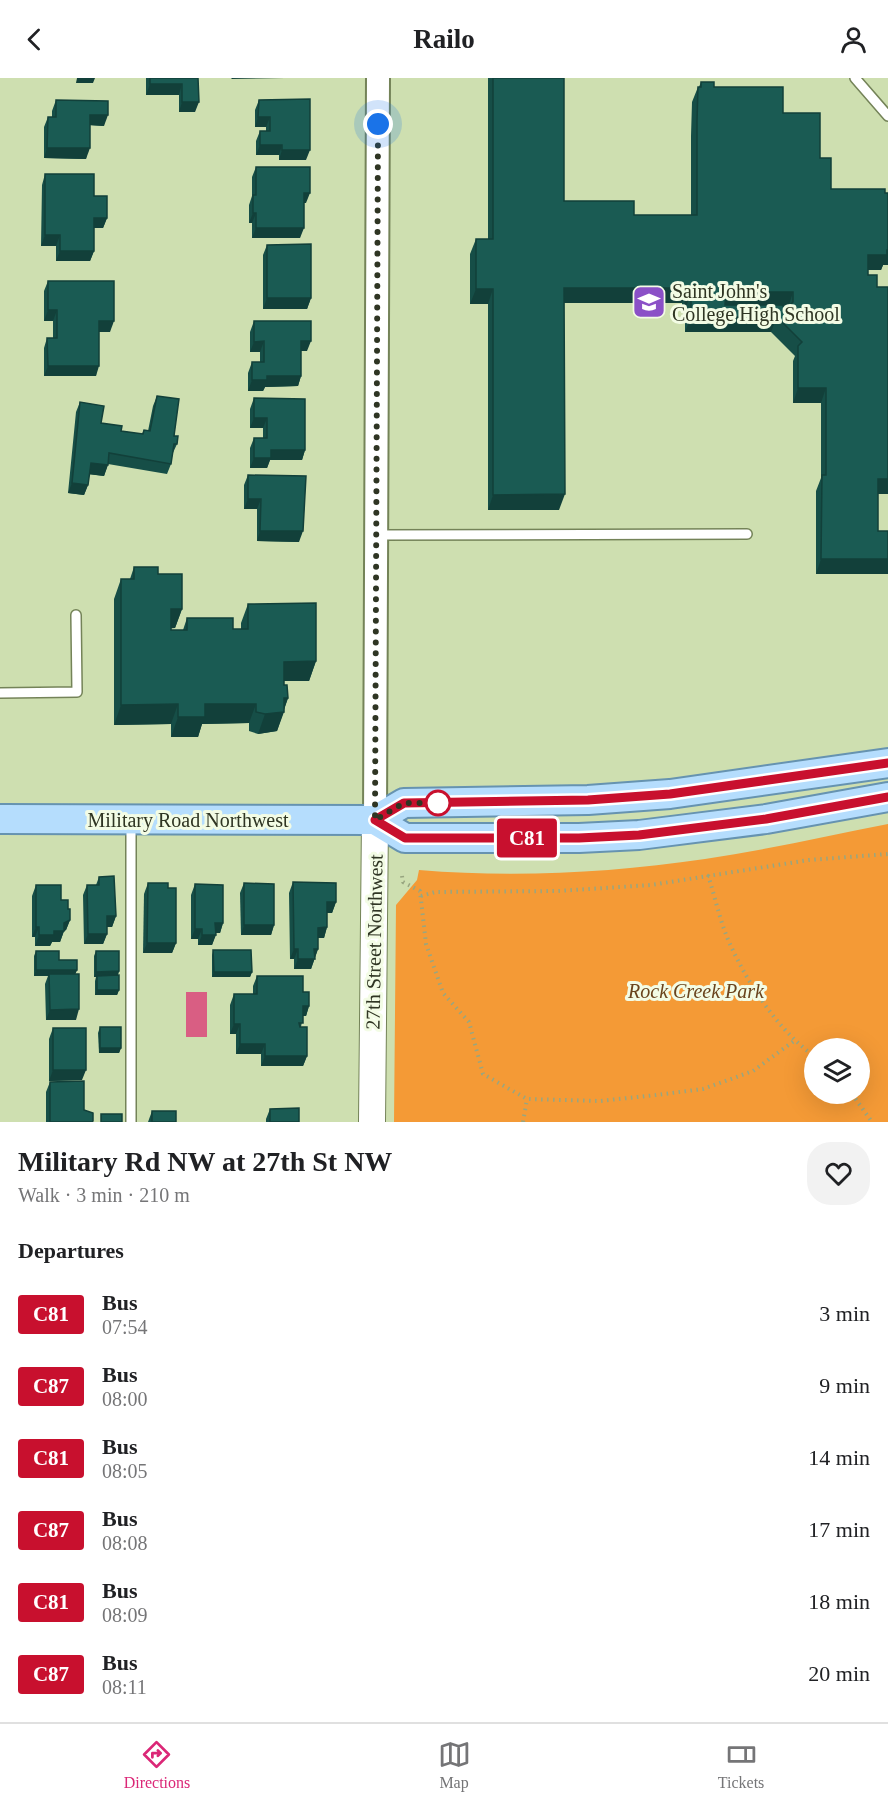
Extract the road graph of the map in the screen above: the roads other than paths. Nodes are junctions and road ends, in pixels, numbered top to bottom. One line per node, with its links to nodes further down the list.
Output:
1 (378, 78): 5 (street, 27th Street Northwest)
2 (855, 78): 3 (lane)
3 (888, 116)
4 (747, 534): 5 (lane)
5 (376, 535): 12 (street, 27th Street Northwest)
6 (76, 615): 7 (lane)
7 (0, 693)
8 (888, 763): 12 (main road)
9 (888, 797): 12 (main road)
10 (0, 819): 11 (main road, Military Road Northwest)
11 (131, 820): 12 (main road, Military Road Northwest); 13 (lane)
12 (375, 820): 14 (main road, 27th Street Northwest)
13 (131, 1122)
14 (372, 1122)

